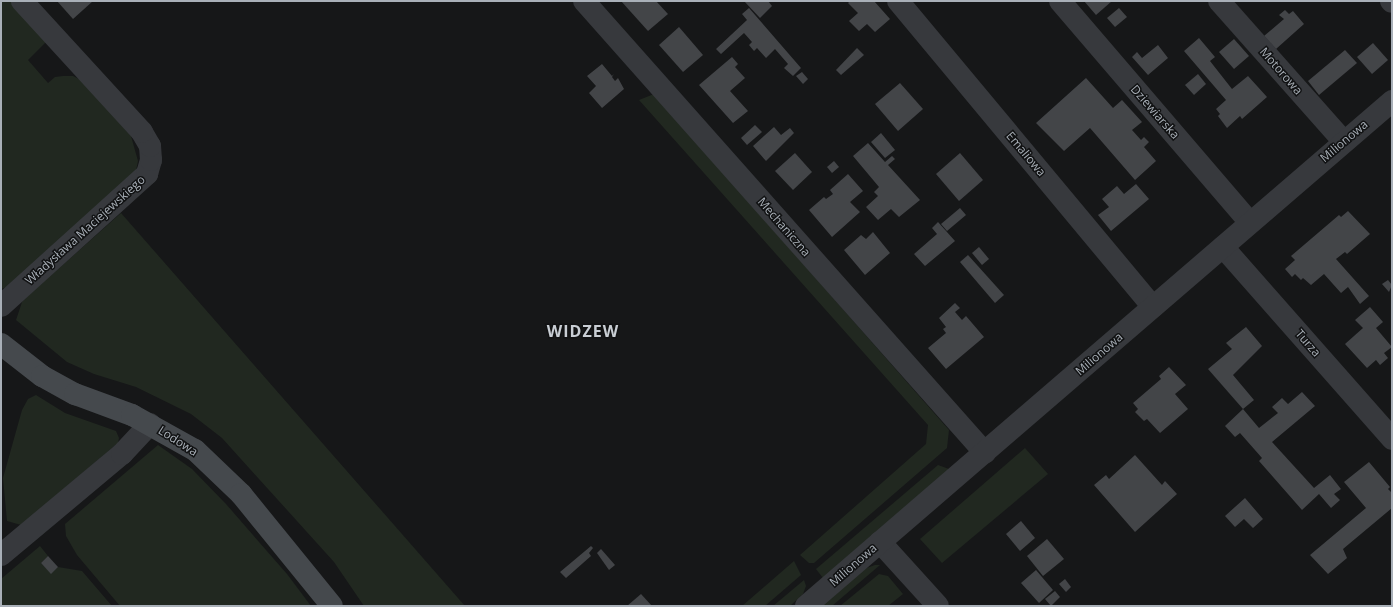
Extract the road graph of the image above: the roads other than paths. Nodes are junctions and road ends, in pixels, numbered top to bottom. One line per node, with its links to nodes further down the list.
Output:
1 (22, 1): 10 (street, Władysława Maciejewskiego)
2 (584, 1): 15 (street, Mechaniczna)
3 (898, 1): 11 (street, Emaliowa)
4 (1060, 1): 8 (street, Dziewiarska)
5 (1219, 1): 7 (street, Motorowa)
6 (1392, 101): 7 (street, Milionowa)
7 (1344, 142): 8 (street, Milionowa)
8 (1250, 223): 9 (street, Milionowa)
9 (1223, 247): 11 (street, Milionowa); 14 (street, Turza)
10 (1, 306)
11 (1154, 307): 15 (street, Milionowa)
12 (1, 344): 13 (street, Lodowa)
13 (150, 424): 17 (street); 18 (street, Lodowa)
14 (1392, 439)
15 (985, 453): 16 (street, Milionowa)
16 (880, 542): 19 (street, Milionowa); 20 (street)
17 (1, 555)
18 (332, 606)
19 (806, 606)
20 (938, 606)

